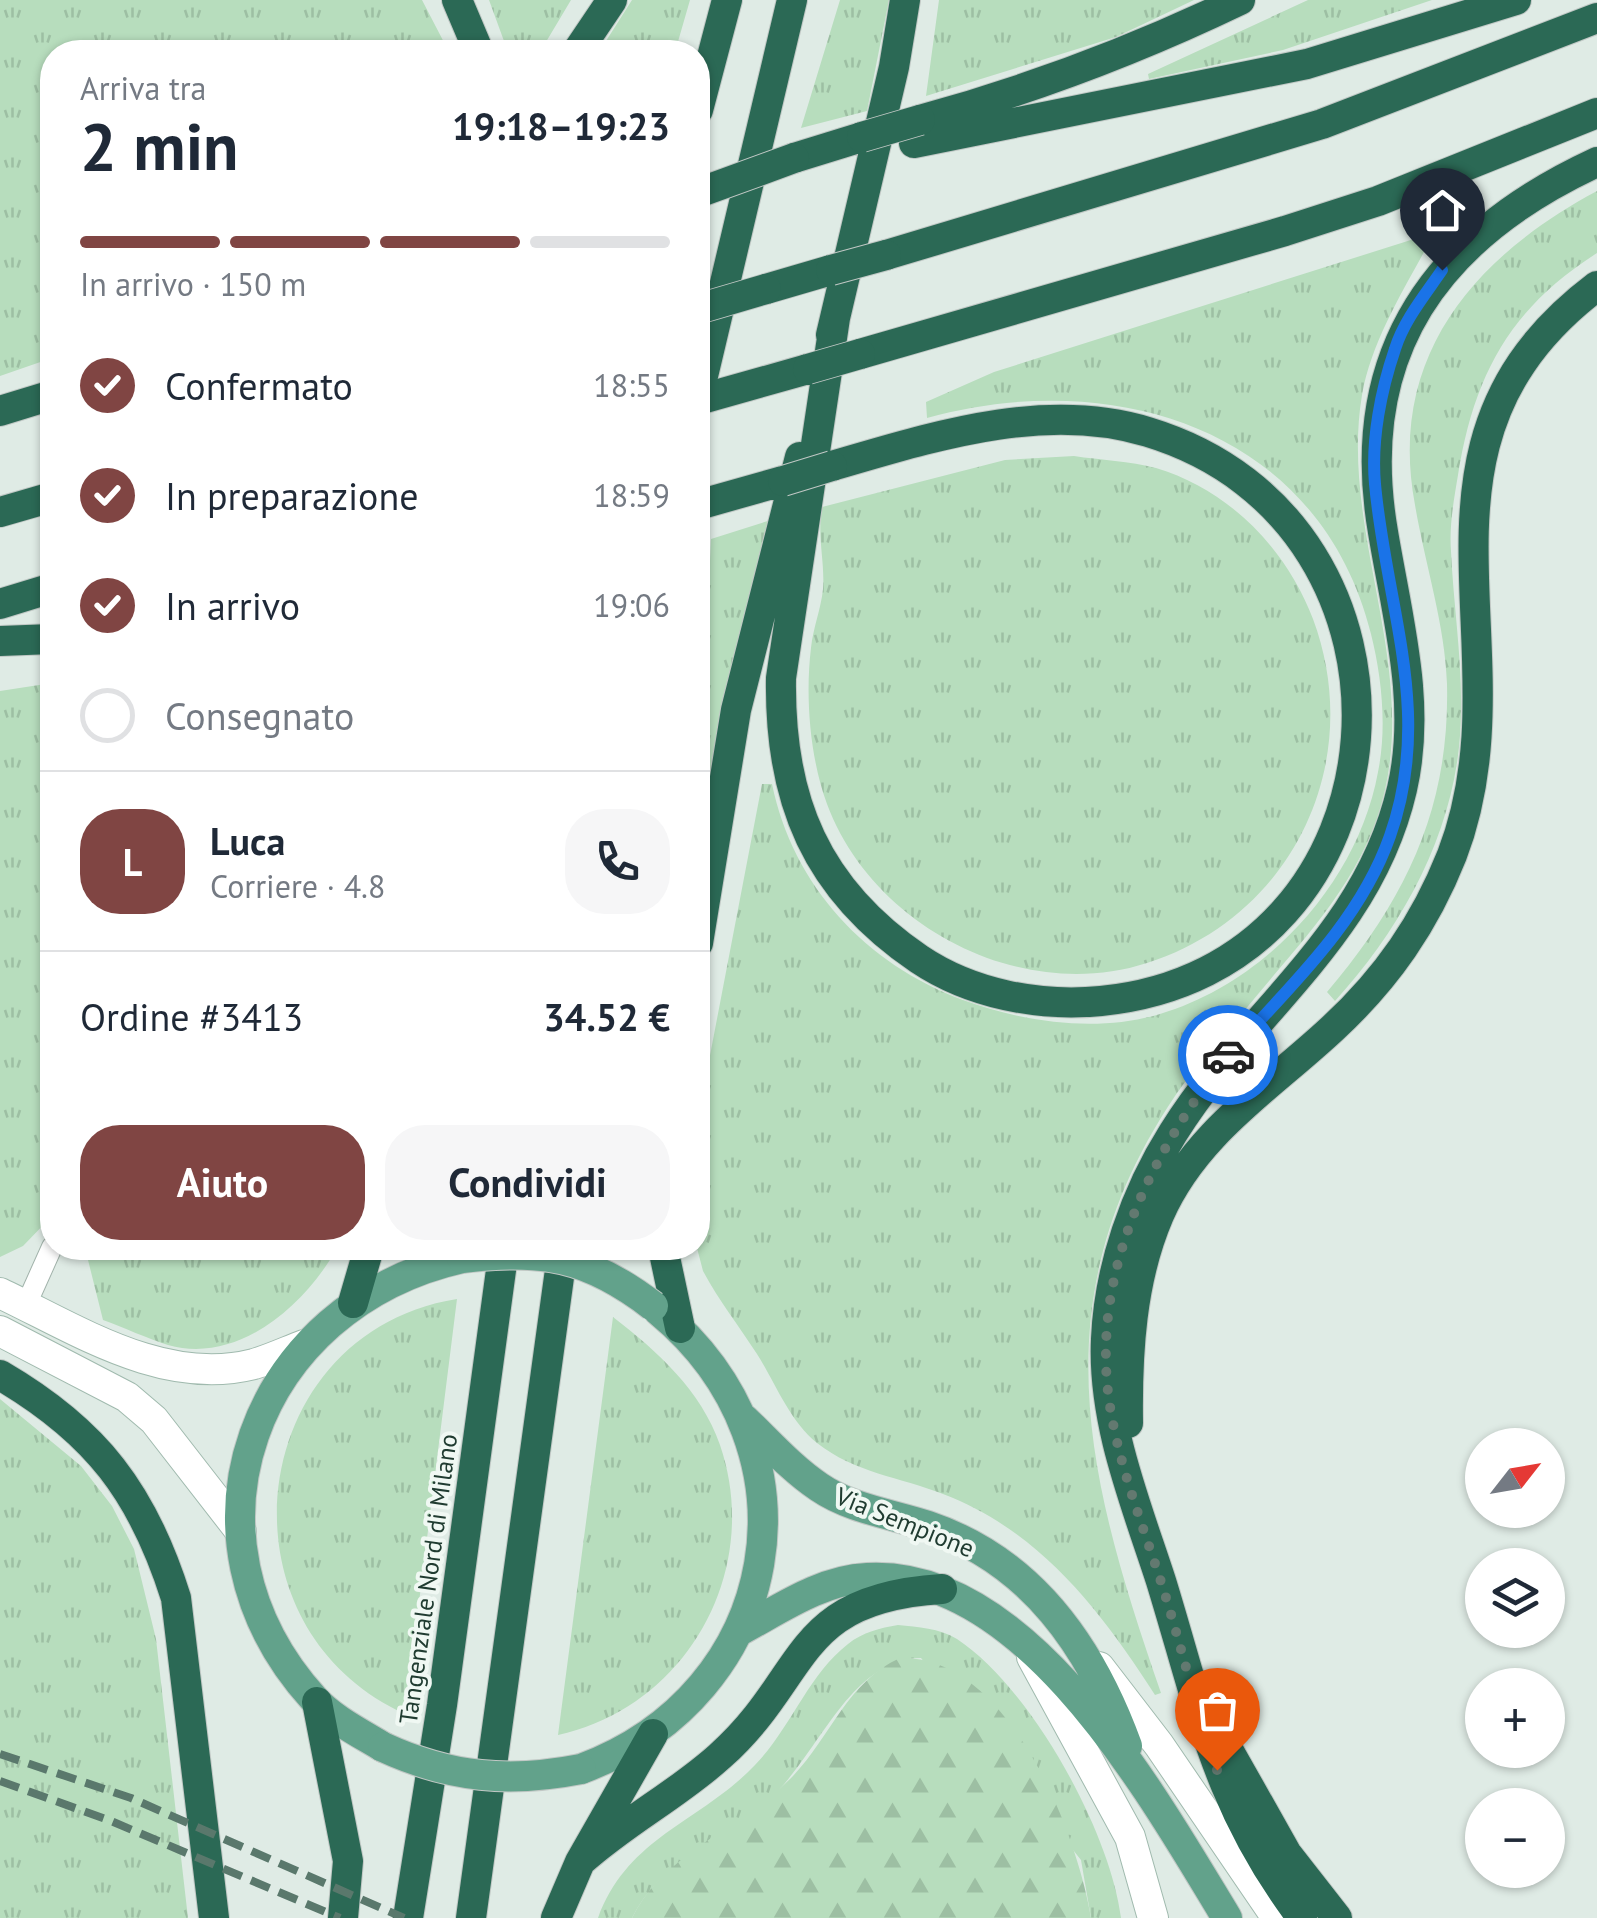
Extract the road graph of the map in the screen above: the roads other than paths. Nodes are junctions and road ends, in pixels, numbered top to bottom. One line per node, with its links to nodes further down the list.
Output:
1 (456, 0): 9 (highway)
2 (612, 0): 10 (highway)
3 (727, 0): 11 (highway)
4 (792, 0): 19 (highway)
5 (905, 0): 18 (highway)
6 (1240, 0): 13 (highway)
7 (1516, 0): 13 (highway)
8 (1597, 18): 17 (highway, bridge)
9 (474, 40)
10 (586, 40)
11 (710, 64)
12 (1597, 113): 20 (highway, bridge)
13 (917, 131): 15 (highway, bridge)
14 (1597, 162): 49 (highway)
15 (710, 191)
16 (1597, 286): 49 (highway)
17 (710, 305)
18 (835, 318): 23 (highway, bridge); 34 (highway)
19 (710, 348)
20 (710, 396)
21 (40, 398): 22 (highway)
22 (0, 411)
23 (812, 472)
24 (812, 472): 25 (highway, bridge)
25 (812, 472)
26 (812, 472): 28 (highway, bridge)
27 (40, 500): 29 (highway)
28 (710, 502)
29 (0, 512)
30 (40, 592): 31 (highway)
31 (0, 604)
32 (40, 639): 33 (highway)
33 (0, 641)
34 (710, 869)
35 (43, 1260): 42 (lane)
36 (366, 1260): 43 (highway)
37 (453, 1260): 43 (main road, bridge)
38 (502, 1260): 62 (highway, Tangenziale Nord di Milano)
39 (561, 1260): 63 (highway)
40 (572, 1260): 44 (main road, bridge)
41 (666, 1260): 44 (highway)
42 (13, 1299): 46 (street)
43 (353, 1303): 46 (main road)
44 (680, 1328): 48 (main road)
45 (0, 1331): 50 (street)
46 (304, 1345): 50 (main road)
47 (0, 1375): 60 (highway)
48 (743, 1418): 53 (main road, Via Sempione); 54 (main road, Via Sempione)
49 (1140, 1516): 52 (highway)
50 (240, 1532): 56 (main road)
51 (942, 1589): 53 (main road, Via Sempione); 55 (main road, Via Sempione); 59 (highway)
52 (1173, 1622): 68 (highway); 69 (highway)
53 (741, 1630): 57 (main road, Via Sempione)
54 (1073, 1633): 58 (main road, Via Sempione); 67 (street)
55 (1031, 1654): 58 (main road, Via Sempione); 65 (street)
56 (316, 1702): 57 (main road, Via Sempione, bridge); 61 (highway)
57 (653, 1734): 59 (highway)
58 (1135, 1767): 66 (main road, Via Sempione)
59 (580, 1862): 64 (highway)
60 (214, 1918)
61 (343, 1918)
62 (408, 1918)
63 (471, 1918)
64 (556, 1918)
65 (1154, 1918)
66 (1227, 1918)
67 (1276, 1918)
68 (1302, 1918)
69 (1337, 1918)

